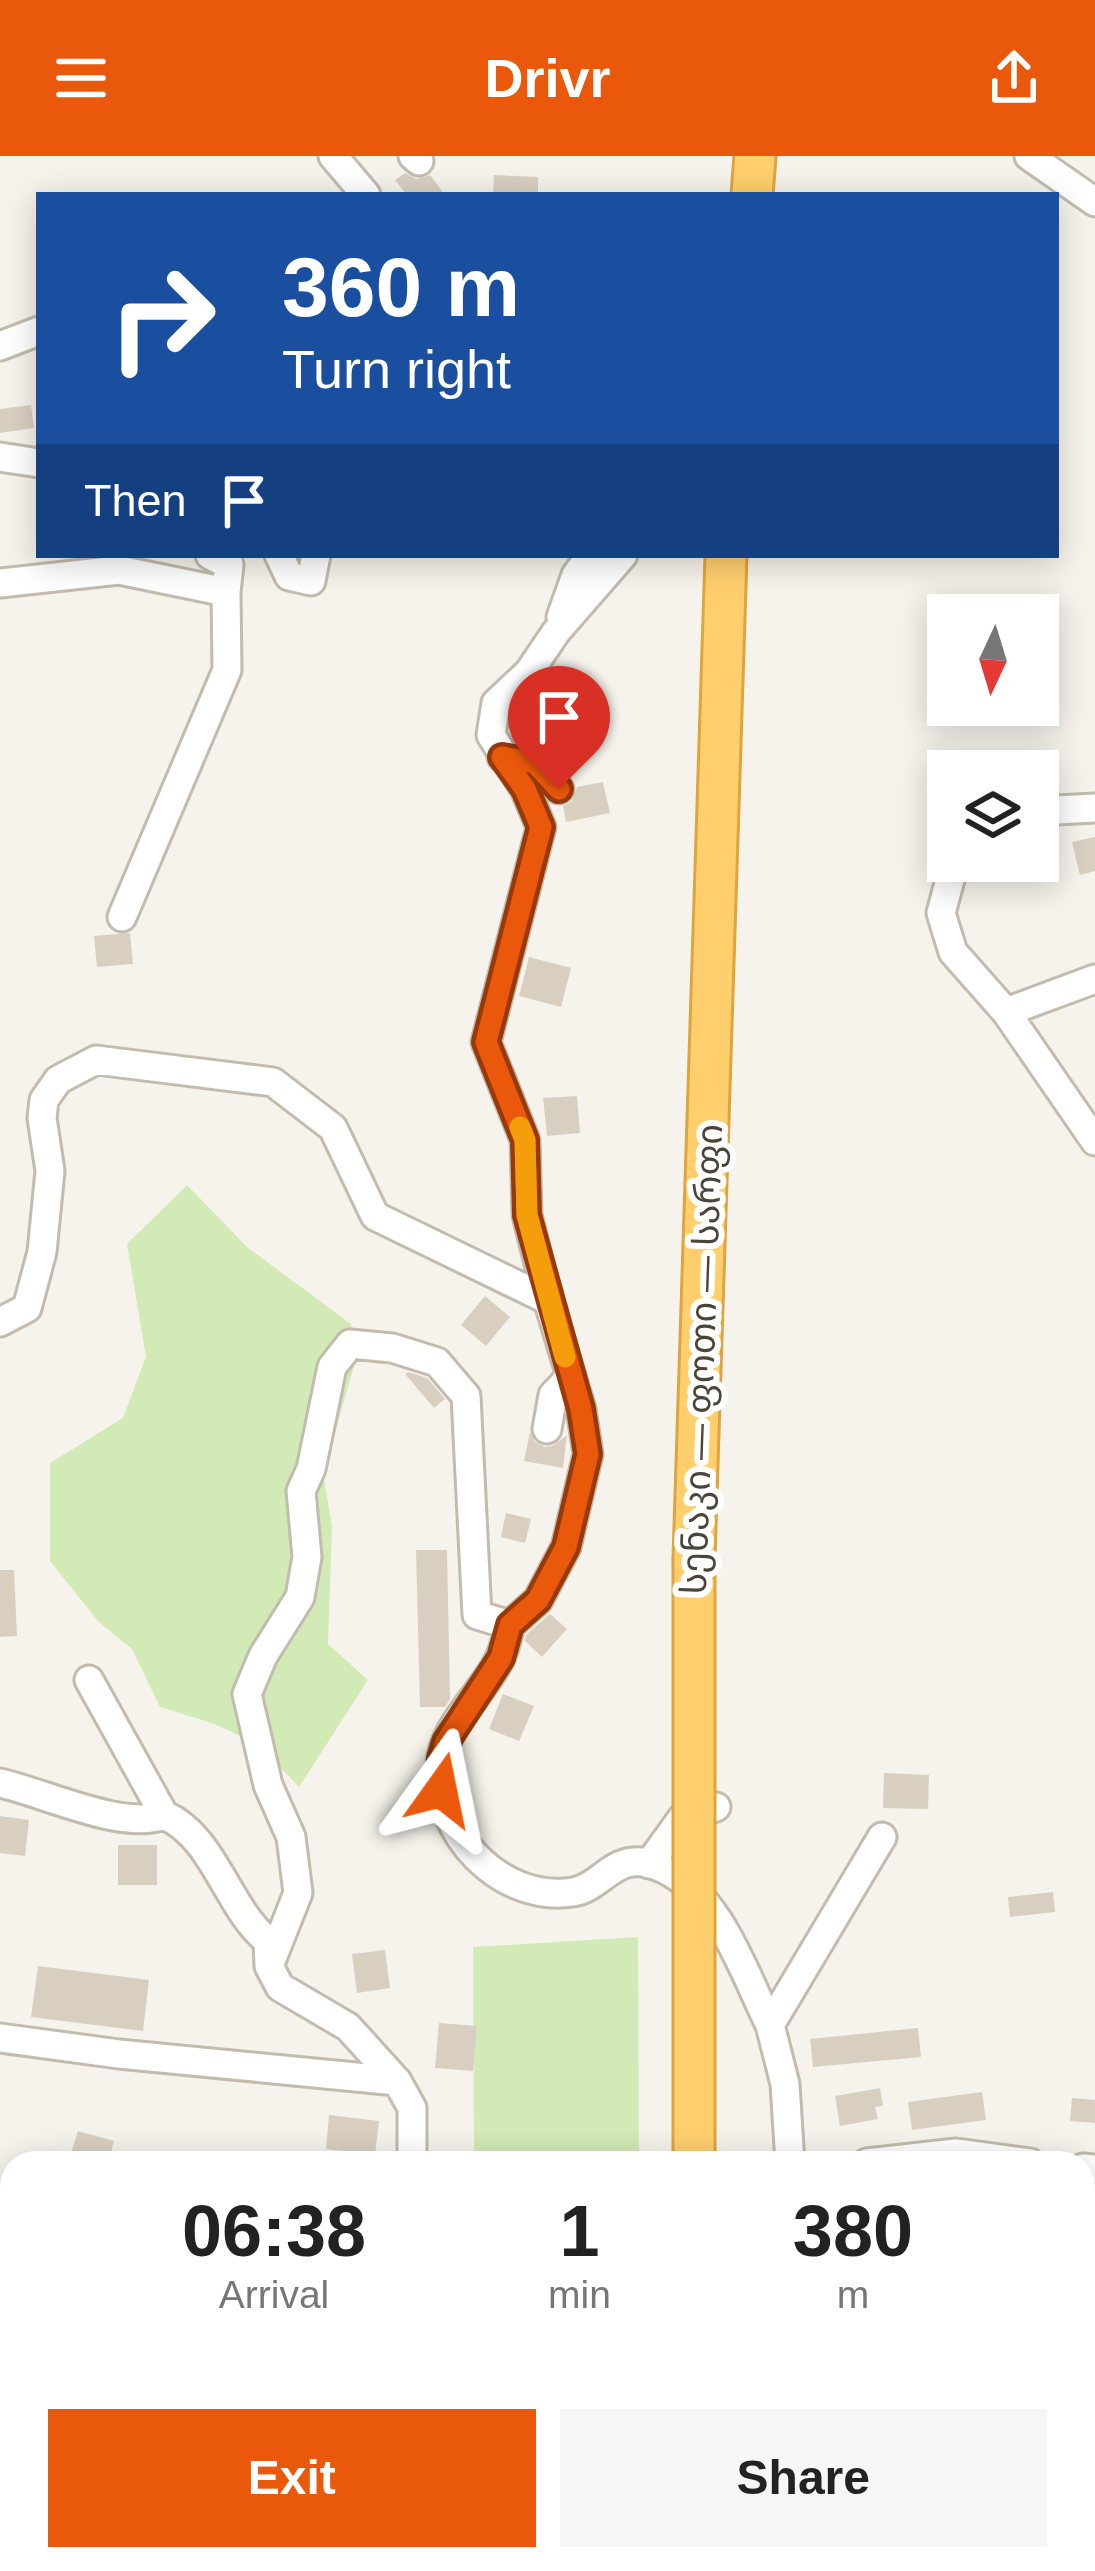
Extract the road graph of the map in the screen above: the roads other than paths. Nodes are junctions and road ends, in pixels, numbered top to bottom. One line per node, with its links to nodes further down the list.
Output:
1 (333, 156): 4 (street)
2 (755, 156): 5 (highway)
3 (1029, 156): 6 (street)
4 (363, 192)
5 (752, 192)
6 (1095, 202)
7 (36, 332): 8 (street)
8 (0, 346)
9 (0, 457): 10 (street)
10 (36, 463)
11 (215, 558): 18 (street)
12 (280, 558): 13 (street)
13 (315, 558)
14 (589, 558): 19 (street)
15 (620, 558): 19 (street)
16 (727, 558): 45 (highway, სენაკი — ფოთი — სარფი, bridge)
17 (0, 583): 18 (street)
18 (226, 592): 25 (street)
19 (556, 632): 20 (street)
20 (502, 757): 21 (street); 29 (street)
21 (559, 789)
22 (1095, 808): 23 (street)
23 (1059, 810)
24 (949, 882): 27 (street)
25 (122, 916)
26 (1095, 979): 27 (street)
27 (1006, 1012): 28 (street)
28 (1095, 1141)
29 (548, 1300): 30 (street); 31 (street)
30 (0, 1322)
31 (571, 1376): 32 (street); 33 (street)
32 (547, 1429)
33 (510, 1625): 39 (street); 40 (street)
34 (89, 1679): 37 (street)
35 (0, 1784): 37 (street)
36 (716, 1807): 39 (street)
37 (164, 1815): 40 (street)
38 (882, 1837): 41 (street)
39 (650, 1864): 41 (street)
40 (269, 1966): 43 (street)
41 (770, 2025): 46 (street)
42 (0, 2038): 43 (street)
43 (397, 2081): 44 (street)
44 (412, 2151)
45 (694, 2151)
46 (789, 2151)

